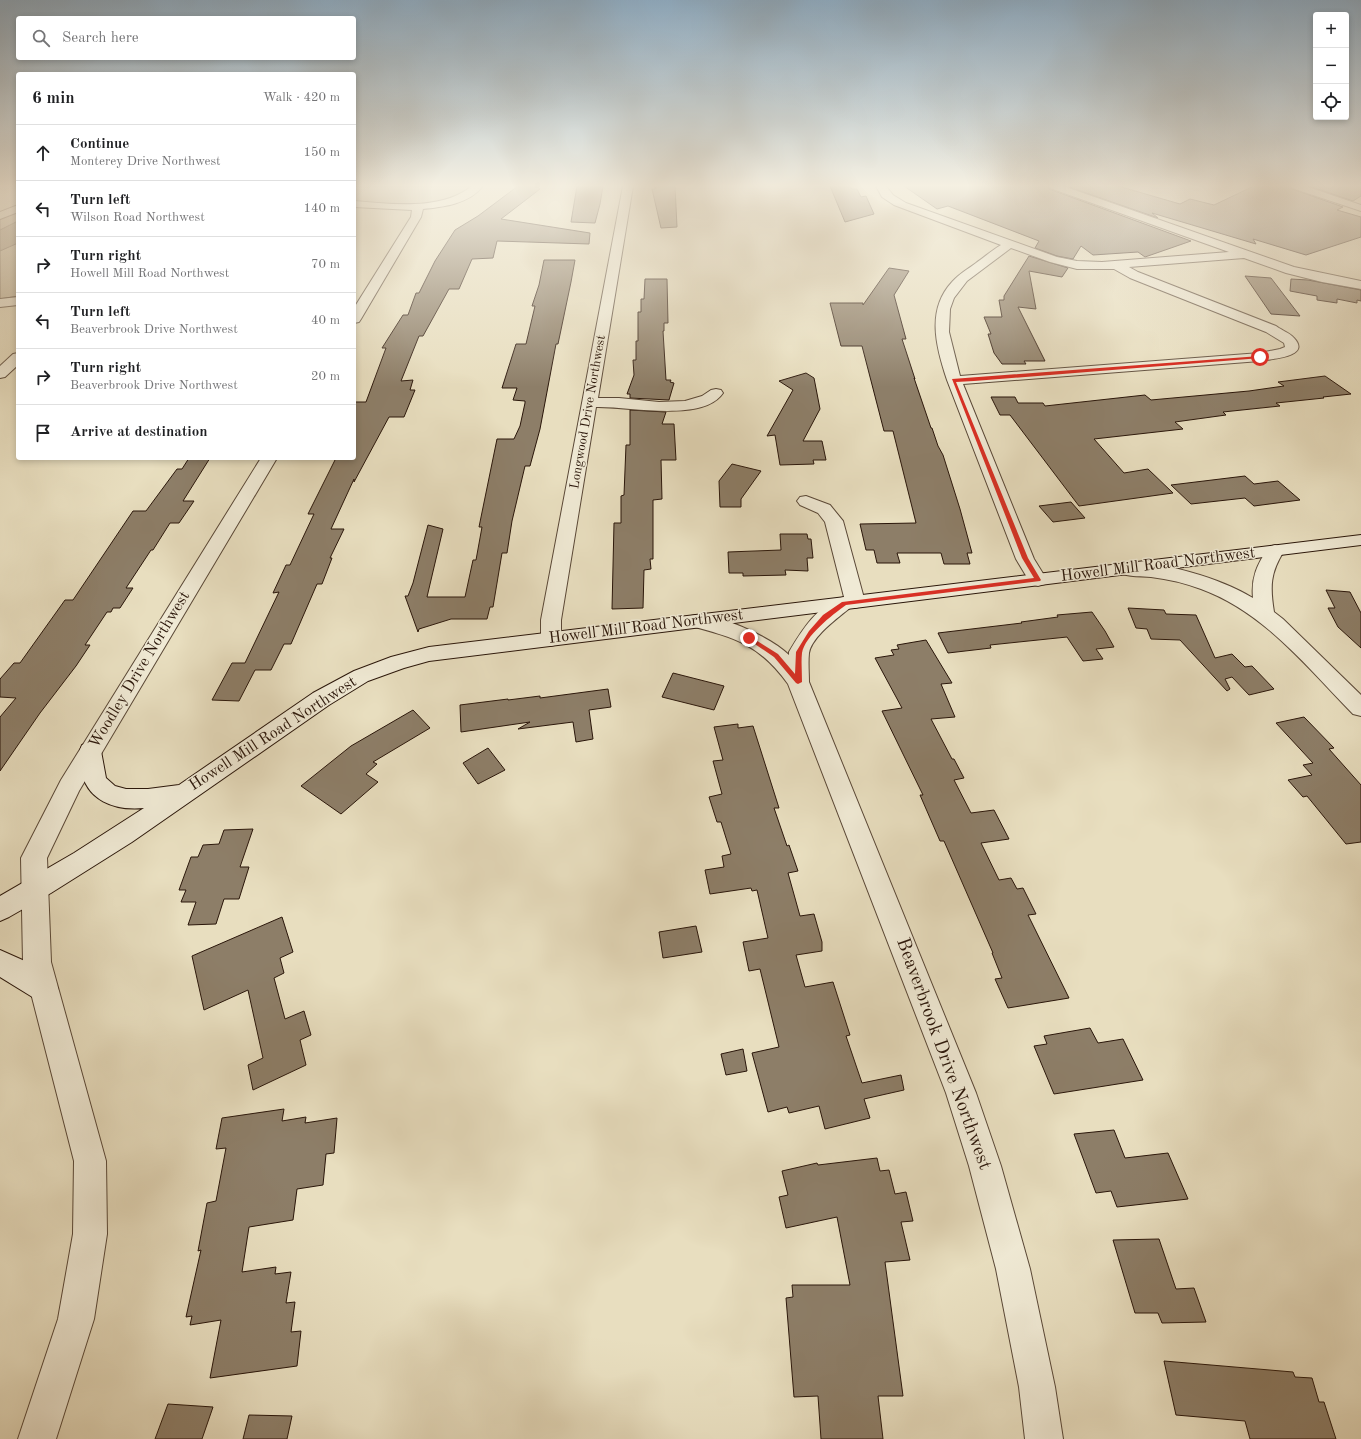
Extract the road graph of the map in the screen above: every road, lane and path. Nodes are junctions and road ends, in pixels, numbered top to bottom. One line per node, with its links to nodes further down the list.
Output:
1 (394, 253): 10 (street)
2 (616, 253): 15 (street, Longwood Drive Northwest)
3 (995, 253): 13 (street)
4 (1037, 253): 6 (street)
5 (1246, 254): 6 (street); 7 (street)
6 (1116, 265): 13 (street)
7 (1361, 285)
8 (16, 301): 9 (street)
9 (0, 303)
10 (356, 316)
11 (16, 359): 12 (street)
12 (0, 374)
13 (954, 380): 21 (street)
14 (716, 393): 15 (street)
15 (589, 403): 25 (street, Longwood Drive Northwest)
16 (268, 460): 28 (street, Woodley Drive Northwest)
17 (806, 501): 22 (street)
18 (1361, 540): 19 (street, Howell Mill Road Northwest)
19 (1275, 551): 20 (street, Howell Mill Road Northwest); 23 (street)
20 (1130, 570): 21 (street, Howell Mill Road Northwest); 23 (street)
21 (1038, 580): 22 (street, Howell Mill Road Northwest)
22 (850, 602): 24 (street, Howell Mill Road Northwest); 26 (street, Beaverbrook Drive Northwest)
23 (1264, 614): 27 (street)
24 (698, 621): 25 (street, Howell Mill Road Northwest); 26 (street, Beaverbrook Drive Northwest)
25 (551, 639): 29 (street, Howell Mill Road Northwest)
26 (798, 682): 35 (street, Beaverbrook Drive Northwest)
27 (1361, 708)
28 (90, 751): 29 (street); 30 (street, Woodley Drive Northwest)
29 (184, 793): 30 (street, Howell Mill Road Northwest)
30 (34, 891): 31 (street, Howell Mill Road Northwest); 33 (street, Woodley Drive Northwest)
31 (0, 909)
32 (0, 964): 33 (street)
33 (44, 989): 34 (street, Woodley Drive Northwest)
34 (37, 1439)
35 (1044, 1439)

